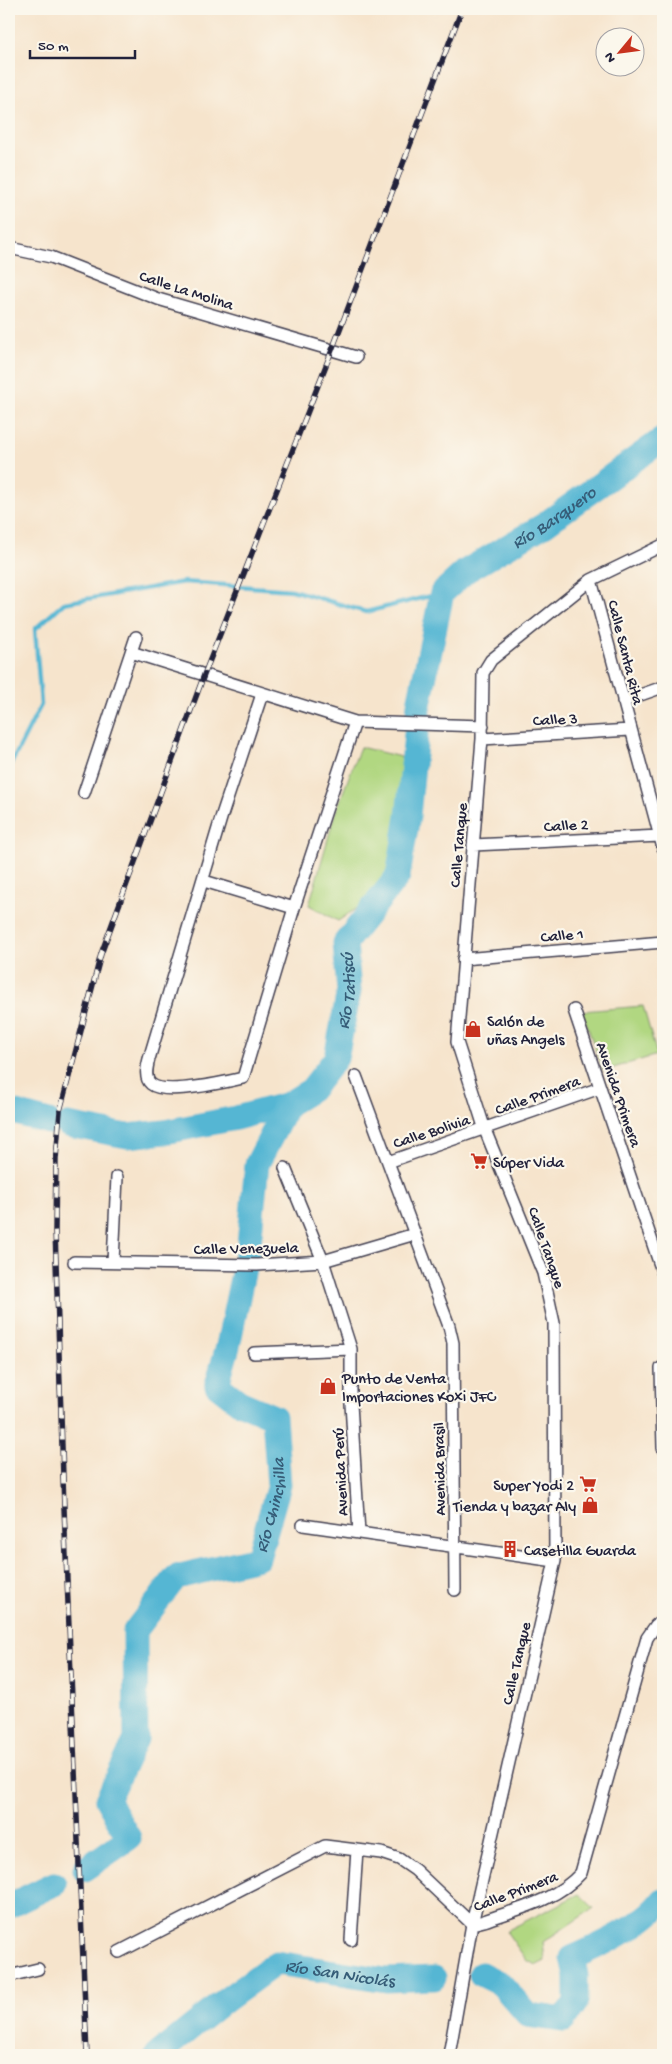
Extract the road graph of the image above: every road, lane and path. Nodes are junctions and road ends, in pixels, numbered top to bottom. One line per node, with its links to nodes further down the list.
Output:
1 (9, 248): 2 (street, Calle La Molina)
2 (356, 357)
3 (663, 546): 4 (street, Calle Tanque)
4 (591, 580): 9 (street, Calle Santa Rita); 11 (street, Calle Tanque)
5 (136, 637): 6 (street)
6 (131, 652): 8 (street); 14 (street)
7 (663, 687): 9 (street)
8 (262, 694): 10 (street); 20 (street)
9 (623, 701): 12 (street, Calle Santa Rita)
10 (355, 722): 11 (street); 21 (street)
11 (483, 726): 13 (street, Calle Tanque)
12 (630, 730): 13 (street, Calle 3); 17 (street, Calle Santa Rita)
13 (482, 738): 18 (street, Calle Tanque)
14 (88, 782): 15 (street); 16 (street)
15 (100, 786)
16 (84, 793)
17 (660, 836): 18 (street, Calle 2); 19 (street, Calle Santa Rita)
18 (473, 844): 23 (street, Calle Tanque)
19 (663, 848)
20 (204, 881): 21 (street); 21 (street)
21 (294, 908)
22 (663, 942): 23 (street, Calle 1)
23 (463, 959): 27 (street, Calle Tanque)
24 (574, 1010): 26 (street, Avenida Primera)
25 (356, 1076): 28 (street, Avenida Brasil)
26 (600, 1088): 27 (street, Calle Primera); 35 (street, Avenida Primera)
27 (485, 1130): 28 (street, Calle Bolivia); 43 (street, Calle Tanque)
28 (388, 1162): 31 (street, Avenida Brasil)
29 (285, 1168): 32 (street, Avenida Perú)
30 (117, 1177): 34 (street)
31 (414, 1234): 32 (street, Calle Venezuela); 42 (street, Avenida Brasil)
32 (323, 1261): 34 (street, Calle Venezuela); 36 (street, Avenida Perú)
33 (74, 1262): 34 (street, Calle Venezuela)
34 (113, 1262)
35 (663, 1274)
36 (352, 1349): 37 (street); 41 (street, Avenida Perú)
37 (254, 1353)
38 (661, 1368): 39 (street)
39 (663, 1448)
40 (303, 1525): 41 (street)
41 (359, 1533): 42 (street)
42 (456, 1547): 43 (street); 44 (street, Avenida Brasil)
43 (555, 1561): 47 (street, Calle Tanque)
44 (455, 1590)
45 (663, 1621): 47 (street, Calle Primera)
46 (357, 1850): 47 (street, Calle Primera); 48 (street); 49 (street, Calle Primera)
47 (472, 1924): 52 (street, Calle Tanque)
48 (351, 1940)
49 (118, 1952)
50 (38, 1969): 51 (street)
51 (9, 1976)
52 (449, 2055)

